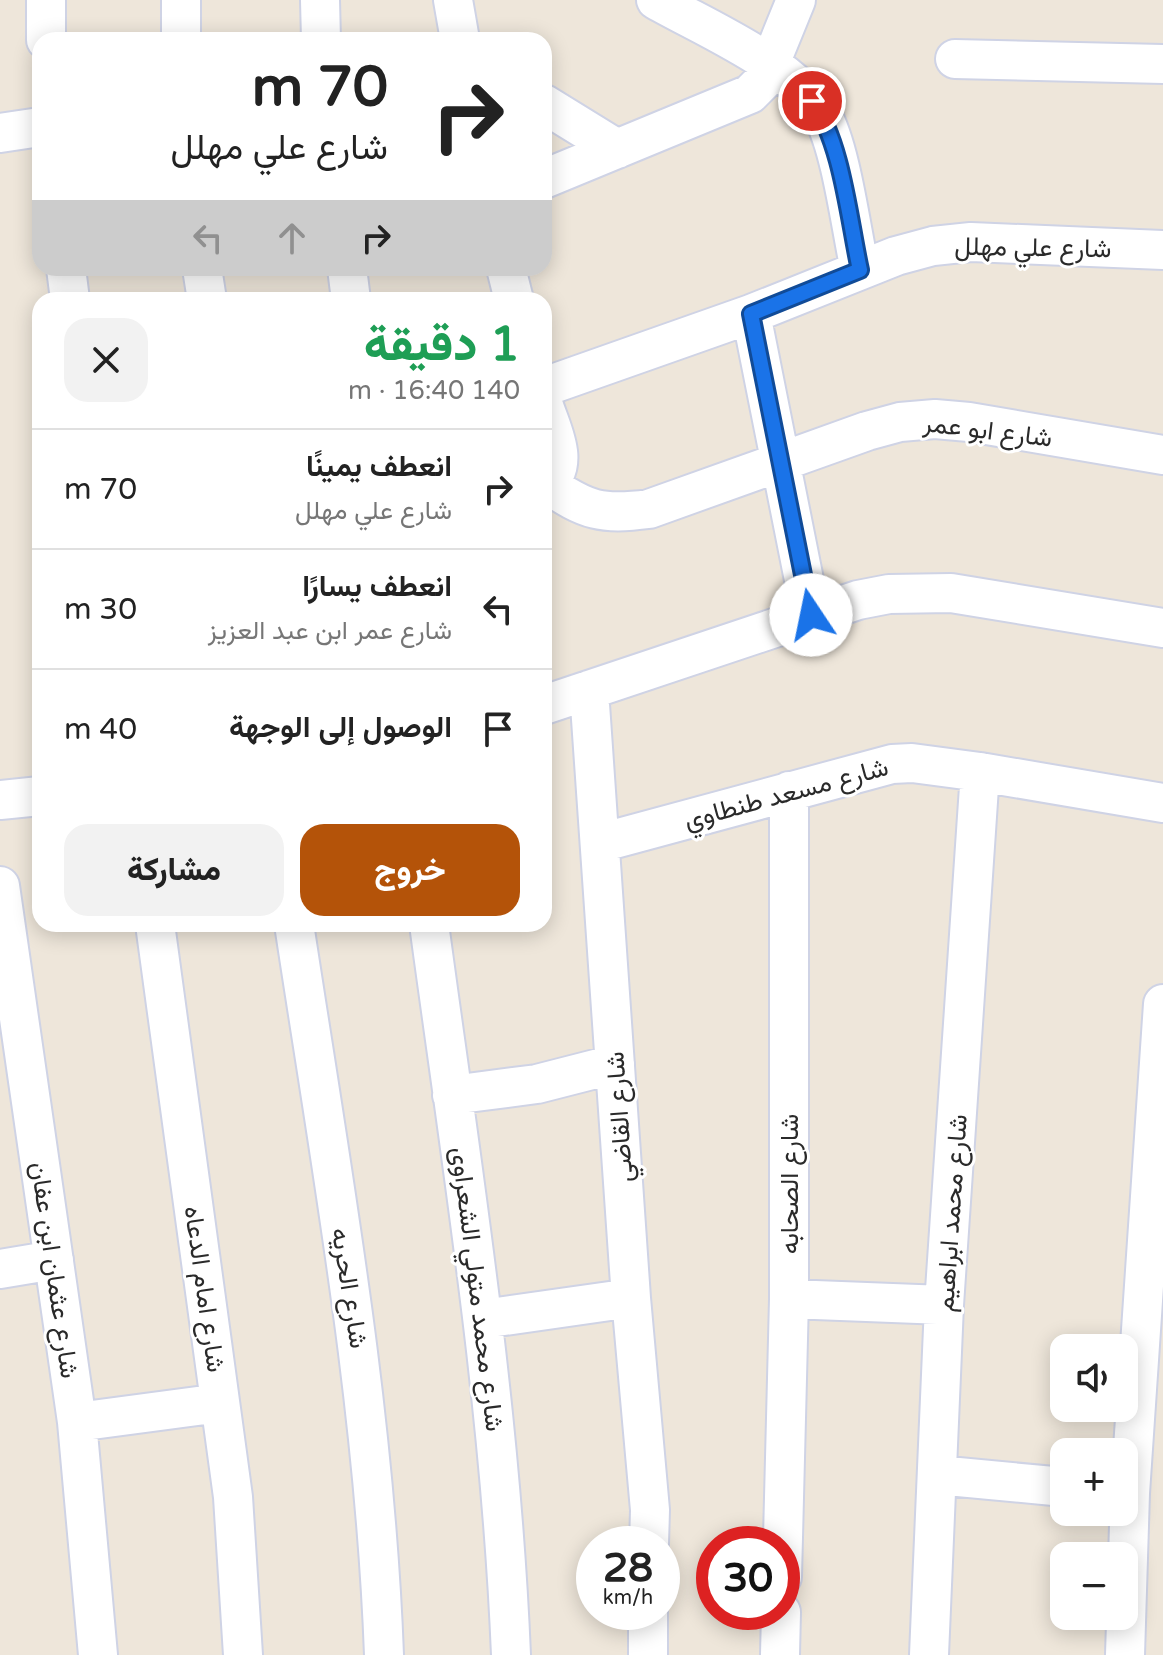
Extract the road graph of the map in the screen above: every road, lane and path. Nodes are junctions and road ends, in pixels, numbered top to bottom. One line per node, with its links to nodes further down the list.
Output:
1 (46, 0): 7 (street)
2 (181, 0): 8 (street)
3 (320, 0): 9 (street)
4 (453, 0): 10 (street)
5 (656, 0): 12 (street)
6 (796, 0): 12 (street)
7 (46, 32)
8 (181, 32)
9 (321, 32)
10 (459, 32)
11 (955, 59): 13 (street)
12 (770, 64): 17 (street); 20 (street)
13 (1163, 64)
14 (552, 109): 17 (street)
15 (32, 128): 16 (street)
16 (0, 133)
17 (617, 149): 18 (street)
18 (552, 176)
19 (1163, 250): 20 (street, شارع علي مهلل)
20 (860, 270): 21 (street, شارع علي مهلل)
21 (751, 314): 22 (street, شارع علي مهلل); 25 (street)
22 (552, 384)
23 (552, 434): 26 (street)
24 (1163, 455): 25 (street, شارع ابو عمر)
25 (781, 462): 27 (street, شارع ابو عمر); 28 (street)
26 (552, 479)
27 (552, 488)
28 (811, 615): 29 (street); 30 (street)
29 (1163, 628)
30 (589, 690): 31 (street); 37 (street, شارع القاضي)
31 (552, 702)
32 (980, 772): 33 (street, شارع مسعد طنطاوي); 36 (street, شارع مسعد طنطاوي); 49 (street, شارع محمد ابراهيم)
33 (789, 791): 37 (street, شارع مسعد طنطاوي); 48 (street, شارع الصحابه)
34 (32, 797): 35 (street)
35 (0, 800)
36 (1163, 803)
37 (600, 843): 43 (street, شارع القاضي)
38 (0, 886): 45 (street, شارع عثمان ابن عفان)
39 (156, 932): 51 (street, شارع امام الدعاه)
40 (295, 932): 62 (street, شارع الحريه)
41 (430, 932): 44 (street, شارع محمد متولي الشعراوى)
42 (1163, 1004): 55 (street)
43 (615, 1064): 44 (street); 47 (street, شارع القاضي)
44 (452, 1095): 50 (street, شارع محمد متولي الشعراوى)
45 (54, 1260): 46 (street); 52 (street, شارع عثمان ابن عفان)
46 (0, 1269)
47 (631, 1298): 50 (street); 56 (street, شارع القاضي)
48 (789, 1299): 49 (street); 57 (street, شارع الصحابه)
49 (944, 1305): 53 (street, شارع محمد ابراهيم)
50 (483, 1319): 63 (street, شارع محمد متولي الشعراوى)
51 (220, 1403): 52 (street); 61 (street, شارع امام الدعاه)
52 (77, 1422): 60 (street, شارع عثمان ابن عفان)
53 (937, 1475): 54 (street); 66 (street, شارع محمد ابراهيم)
54 (1050, 1486)
55 (1139, 1493): 67 (street)
56 (650, 1526)
57 (783, 1526)
58 (648, 1630): 64 (street)
59 (781, 1630): 65 (street)
60 (98, 1655)
61 (243, 1655)
62 (384, 1655)
63 (511, 1655)
64 (648, 1655)
65 (780, 1655)
66 (929, 1655)
67 (1125, 1655)

